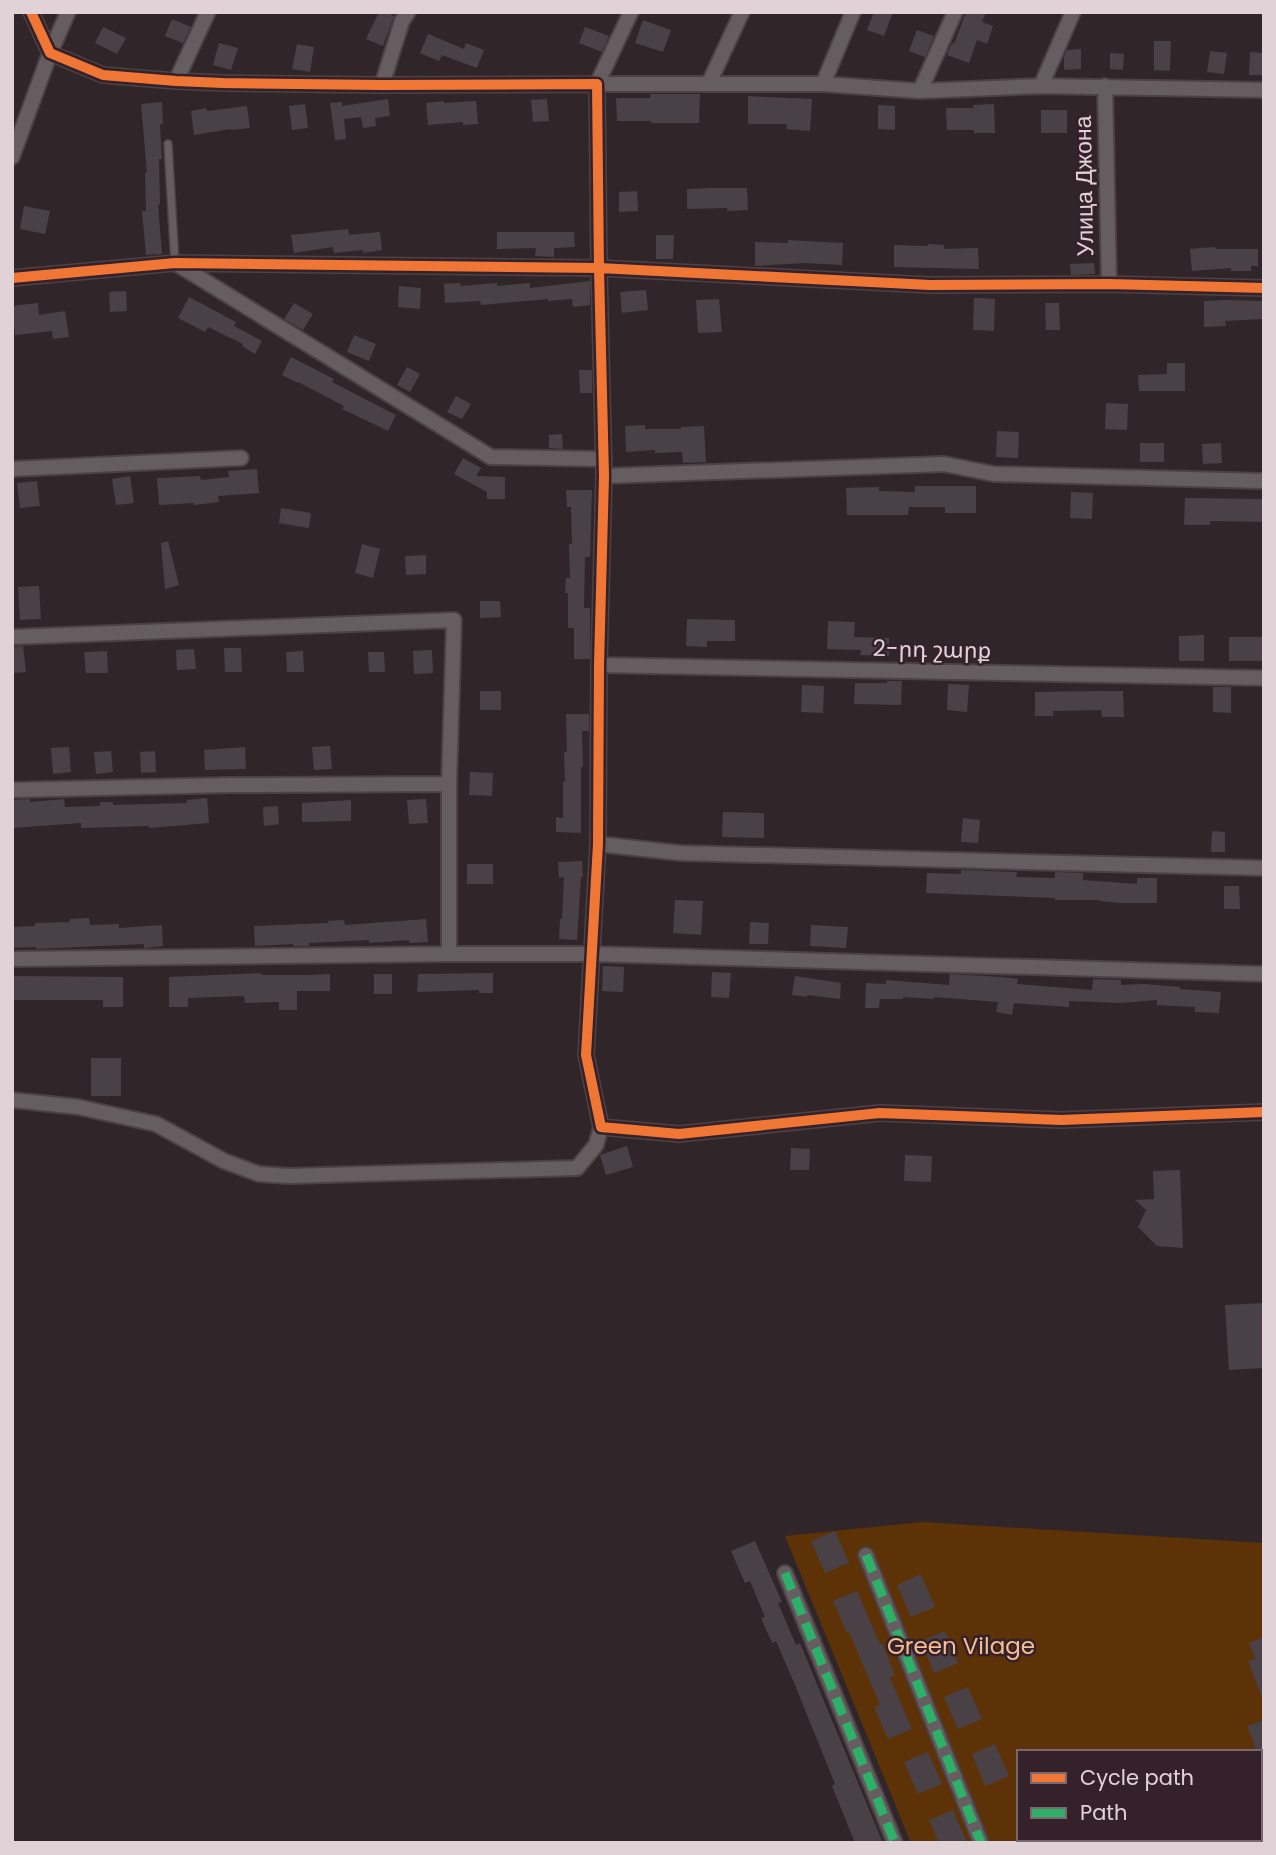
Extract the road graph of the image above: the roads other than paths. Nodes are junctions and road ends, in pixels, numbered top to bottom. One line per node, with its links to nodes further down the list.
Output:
1 (31, 12): 10 (street)
2 (68, 12): 10 (street)
3 (208, 12): 11 (street)
4 (408, 12): 15 (street)
5 (631, 12): 13 (street)
6 (741, 12): 12 (street)
7 (853, 12): 14 (street)
8 (955, 12): 19 (street)
9 (1073, 12): 16 (street)
10 (50, 53): 11 (street); 21 (street)
11 (176, 80): 15 (street)
12 (709, 83): 13 (street); 14 (street)
13 (597, 84): 15 (street); 23 (street)
14 (823, 84): 19 (street)
15 (382, 85)
16 (1041, 86): 17 (street); 19 (street)
17 (1105, 86): 18 (street); 25 (street, Улица Джона)
18 (1264, 90)
19 (920, 91)
20 (168, 144): 22 (lane)
21 (12, 157)
22 (175, 263): 23 (street); 24 (street); 28 (street)
23 (599, 268): 25 (street); 28 (street)
24 (12, 278)
25 (1109, 285): 26 (street)
26 (1264, 288)
27 (241, 458): 29 (street)
28 (604, 459): 30 (street)
29 (12, 468)
30 (604, 476): 31 (street); 33 (street)
31 (1264, 481)
32 (12, 637): 35 (street)
33 (599, 665): 34 (street, 2-րդ շարք); 37 (street)
34 (1264, 678)
35 (449, 784): 36 (street); 39 (street)
36 (12, 790)
37 (598, 844): 38 (street); 40 (street)
38 (1264, 867)
39 (449, 954): 40 (street); 41 (street)
40 (592, 954): 42 (street); 45 (street)
41 (12, 959)
42 (1264, 974)
43 (12, 1100): 45 (street)
44 (1264, 1112): 45 (street)
45 (601, 1127)
46 (866, 1555): 49 (street)
47 (785, 1573): 48 (street)
48 (895, 1843)
49 (981, 1843)

